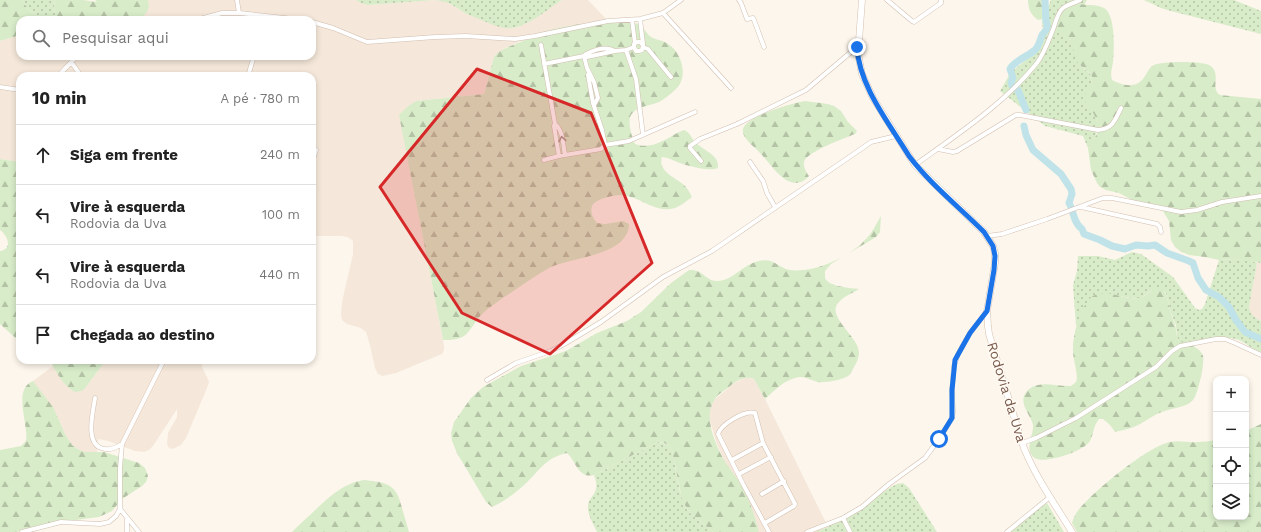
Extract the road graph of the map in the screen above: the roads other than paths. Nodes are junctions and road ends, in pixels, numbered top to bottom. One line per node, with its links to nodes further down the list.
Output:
1 (237, 0): 8 (street)
2 (681, 0): 9 (street)
3 (739, 0): 20 (street)
4 (862, 0): 21 (street, Rodovia da Uva)
5 (887, 0): 6 (street)
6 (941, 0)
7 (1080, 0): 41 (street)
8 (239, 13): 10 (street); 11 (street)
9 (663, 13): 12 (street); 33 (street)
10 (211, 16)
11 (255, 16)
12 (640, 19): 13 (street); 15 (street)
13 (632, 20): 14 (street); 16 (street)
14 (316, 23)
15 (641, 29): 16 (street); 19 (street)
16 (633, 30): 18 (street)
17 (541, 45): 27 (street)
18 (634, 45): 19 (street); 19 (street); 22 (street)
19 (643, 45): 31 (street)
20 (764, 47)
21 (857, 47): 39 (street, Rodovia da Uva); 45 (street)
22 (626, 50): 23 (street); 38 (street)
23 (584, 56): 27 (street); 40 (street)
24 (74, 60): 26 (street)
25 (253, 60): 30 (street)
26 (72, 63): 28 (street); 29 (street)
27 (544, 64): 37 (street)
28 (62, 72)
29 (78, 72)
30 (249, 72)
31 (671, 77)
32 (0, 87): 34 (street)
33 (731, 88)
34 (16, 89)
35 (1121, 108): 41 (street)
36 (695, 112): 38 (street)
37 (555, 124): 42 (street, one-way to 37); 43 (street)
38 (643, 134): 40 (street)
39 (896, 136): 47 (street, Rodovia da Uva); 49 (street)
40 (604, 145): 42 (street)
41 (938, 149): 47 (street)
42 (564, 155): 43 (street)
43 (559, 156): 44 (street)
44 (544, 160)
45 (701, 161)
46 (750, 162): 49 (street)
47 (916, 165): 52 (street, Rodovia da Uva)
48 (1261, 196): 50 (street)
49 (774, 207): 56 (street)
50 (1081, 207): 51 (street); 52 (street)
51 (1161, 232)
52 (987, 236): 53 (street, Rodovia da Uva)
53 (987, 311): 59 (street, Rodovia da Uva); 68 (street)
54 (1261, 355): 59 (street)
55 (162, 364): 60 (street)
56 (487, 380)
57 (96, 398): 60 (street)
58 (763, 443): 61 (street); 62 (street); 62 (street)
59 (1022, 443): 66 (street, Rodovia da Uva)
60 (122, 444): 67 (street)
61 (771, 457): 63 (street); 64 (street)
62 (732, 460): 63 (street)
63 (739, 474): 70 (street)
64 (784, 481): 65 (street); 70 (street)
65 (762, 494)
66 (1050, 497): 77 (street); 78 (street, Rodovia da Uva)
67 (120, 509): 69 (street); 71 (street)
68 (843, 518): 75 (street); 76 (street)
69 (127, 519): 72 (street); 73 (street)
70 (765, 523): 74 (street)
71 (22, 532)
72 (127, 532)
73 (139, 532)
74 (769, 532)
75 (807, 532)
76 (850, 532)
77 (1007, 532)
78 (1072, 532)

